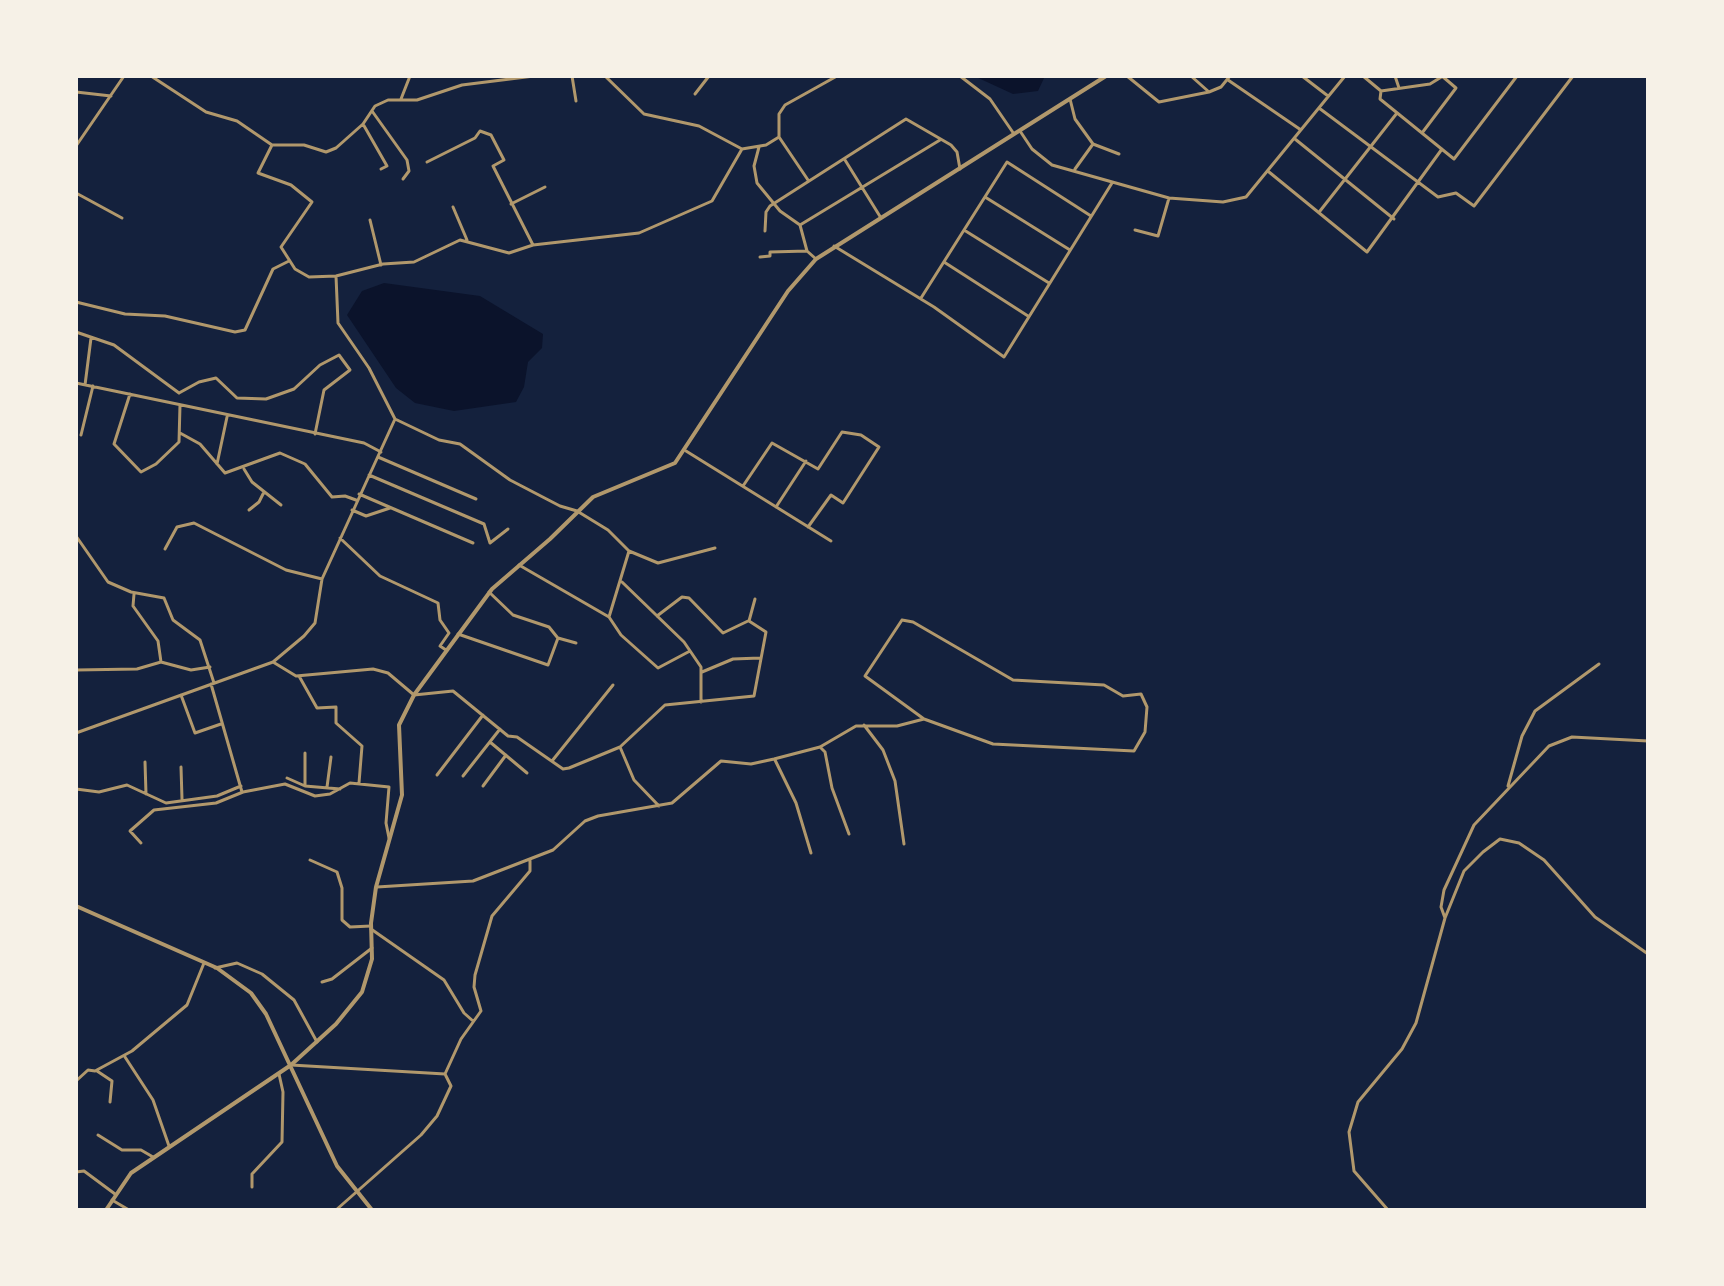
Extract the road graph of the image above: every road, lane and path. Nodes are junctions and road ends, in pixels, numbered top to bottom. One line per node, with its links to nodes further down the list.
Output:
1 (124, 76): 26 (street)
2 (151, 76): 42 (street)
3 (410, 76): 28 (street)
4 (534, 76): 28 (street)
5 (572, 76): 30 (street)
6 (605, 76): 46 (street)
7 (709, 76): 25 (street)
8 (837, 76): 38 (street)
9 (960, 76): 36 (street)
10 (1106, 76): 29 (street)
11 (1127, 76): 24 (street)
12 (1191, 76): 24 (street)
13 (1302, 76): 27 (street)
14 (1345, 76): 27 (street)
15 (1363, 76): 22 (street)
16 (1395, 76): 21 (street)
17 (1442, 76): 21 (street); 37 (street)
18 (1517, 76): 47 (street)
19 (1573, 76): 58 (street)
20 (1229, 78): 24 (street); 35 (street)
21 (1399, 88): 22 (street)
22 (1381, 91): 33 (street)
23 (76, 92): 26 (street)
24 (1209, 92)
25 (695, 94)
26 (111, 96): 44 (street)
27 (1329, 96): 31 (street)
28 (401, 99): 32 (street)
29 (1070, 99): 36 (street); 41 (street)
30 (576, 101)
31 (1319, 108): 35 (street); 45 (street)
32 (372, 111): 34 (street); 55 (street)
33 (1397, 113): 37 (street); 45 (street)
34 (363, 124): 42 (street); 51 (street)
35 (1301, 130): 39 (street)
36 (1017, 133): 52 (street); 53 (street)
37 (1422, 133): 47 (street)
38 (779, 137): 43 (street); 57 (street)
39 (1295, 139): 54 (street); 56 (street)
40 (940, 140): 49 (street); 52 (street); 61 (street)
41 (1093, 144): 48 (street); 53 (street)
42 (272, 145): 85 (street)
43 (759, 145): 46 (street); 65 (street)
44 (76, 146)
45 (1371, 146): 56 (street); 58 (street)
46 (742, 149): 79 (street)
47 (1442, 149): 58 (street)
48 (1119, 154)
49 (845, 160): 57 (street); 61 (street)
50 (427, 162): 66 (street)
51 (381, 169)
52 (960, 169): 71 (street)
53 (1075, 169): 59 (street)
54 (1269, 172): 64 (street); 68 (street)
55 (403, 179)
56 (1345, 179): 68 (street); 72 (street)
57 (809, 181): 65 (street)
58 (1418, 181): 72 (street)
59 (1112, 183): 64 (street); 69 (street)
60 (545, 187): 66 (street)
61 (862, 188): 71 (street); 74 (street)
62 (76, 193): 70 (street)
63 (985, 197): 69 (street); 75 (street); 81 (street)
64 (1169, 198): 76 (street)
65 (774, 203): 74 (street); 77 (street)
66 (511, 204): 79 (street)
67 (453, 207): 78 (street)
68 (1319, 212): 72 (street)
69 (1091, 216): 81 (street)
70 (122, 218)
71 (881, 218): 80 (street)
72 (1394, 219)
73 (370, 220): 87 (street)
74 (800, 225): 82 (street)
75 (964, 230): 86 (street); 89 (street)
76 (1135, 230)
77 (765, 231)
78 (468, 242): 79 (street); 87 (street)
79 (533, 245)
80 (834, 246): 84 (street); 90 (street)
81 (1070, 250): 89 (street)
82 (807, 251): 83 (street); 84 (street)
83 (760, 257)
84 (816, 259): 106 (street)
85 (289, 261): 88 (street); 91 (street)
86 (944, 262): 90 (street); 92 (street)
87 (381, 265): 88 (street)
88 (336, 276): 102 (street)
89 (1049, 284): 92 (street)
90 (920, 299): 92 (street)
91 (76, 302)
92 (1029, 316)
93 (76, 332): 94 (street)
94 (91, 338): 96 (street); 98 (street)
95 (76, 383): 96 (street)
96 (85, 385): 97 (street)
97 (93, 386): 99 (street); 103 (street)
98 (179, 393): 100 (street); 105 (street)
99 (130, 394): 100 (street); 104 (street)
100 (179, 405): 101 (street); 104 (street)
101 (227, 416): 105 (street); 110 (street)
102 (395, 419): 107 (street); 123 (street)
103 (76, 431)
104 (180, 433): 110 (street)
105 (315, 434): 107 (street)
106 (686, 451): 113 (street); 123 (street)
107 (381, 452): 108 (street)
108 (378, 457): 112 (street); 116 (street)
109 (806, 461): 113 (street); 119 (street); 124 (street)
110 (217, 464): 111 (street)
111 (244, 469): 114 (street); 117 (street)
112 (369, 475): 115 (street); 125 (street)
113 (743, 486): 119 (street)
114 (264, 492): 118 (street); 121 (street)
115 (359, 494): 117 (street); 120 (street)
116 (476, 499)
117 (356, 500): 122 (street)
118 (281, 505)
119 (776, 507): 124 (street)
120 (391, 508): 122 (street); 129 (street)
121 (249, 510)
122 (352, 510): 127 (street)
123 (577, 511): 132 (street); 133 (street)
124 (808, 527): 128 (street)
125 (508, 529)
126 (76, 536): 137 (street)
127 (340, 538): 134 (street); 145 (street)
128 (831, 541)
129 (473, 543)
130 (715, 548): 132 (street)
131 (165, 549): 134 (street)
132 (629, 551): 135 (street)
133 (519, 565): 136 (street); 140 (street)
134 (322, 579): 149 (street)
135 (622, 582): 139 (street); 140 (street)
136 (489, 592): 142 (street); 143 (street)
137 (134, 593): 148 (street); 151 (street)
138 (755, 599): 141 (street)
139 (657, 616): 141 (street); 146 (street)
140 (609, 617): 146 (street)
141 (749, 621): 147 (street)
142 (458, 634): 143 (street); 145 (street)
143 (558, 638): 144 (street)
144 (576, 643)
145 (446, 650): 158 (street)
146 (690, 651): 153 (street)
147 (760, 658): 153 (street); 159 (street)
148 (161, 662): 151 (street); 152 (street)
149 (273, 662): 154 (street); 155 (street)
150 (1599, 664): 188 (street)
151 (210, 667): 155 (street)
152 (76, 670)
153 (702, 672): 159 (street)
154 (299, 676): 158 (street); 181 (street)
155 (213, 684): 157 (street); 162 (street)
156 (613, 685): 174 (street)
157 (181, 695): 162 (street); 165 (street)
158 (414, 695): 160 (street); 194 (street)
159 (701, 702): 168 (street)
160 (483, 715): 164 (street); 178 (street)
161 (924, 719): 161 (street); 163 (street)
162 (222, 723): 182 (street)
163 (864, 725): 169 (street); 196 (street)
164 (500, 729): 167 (street); 174 (street)
165 (76, 733)
166 (1648, 741): 188 (street)
167 (490, 742): 171 (street); 179 (street)
168 (620, 747): 174 (street); 192 (street)
169 (820, 747): 173 (street); 193 (street)
170 (305, 753): 183 (street)
171 (506, 755): 177 (street); 184 (street)
172 (331, 757): 185 (street)
173 (774, 759): 192 (street); 197 (street)
174 (552, 761)
175 (145, 762): 190 (street)
176 (181, 767): 191 (street)
177 (527, 773)
178 (437, 775)
179 (463, 776)
180 (287, 778): 183 (street)
181 (359, 783): 187 (street); 194 (street)
182 (241, 786): 189 (street); 191 (street)
183 (305, 786): 185 (street)
184 (483, 786)
185 (327, 787): 187 (street)
186 (76, 789): 190 (street)
187 (340, 789): 189 (street)
188 (1506, 790): 202 (street)
189 (243, 792): 195 (street)
190 (146, 795): 191 (street)
191 (182, 801)
192 (659, 807): 199 (street)
193 (849, 834)
194 (389, 842): 200 (street)
195 (141, 843)
196 (904, 844)
197 (811, 853)
198 (310, 860): 203 (street)
199 (530, 860): 200 (street); 209 (street)
200 (376, 887): 203 (street)
201 (76, 906): 206 (street)
202 (1445, 918): 205 (street); 230 (street)
203 (371, 928): 204 (street); 209 (street)
204 (373, 948): 208 (street); 210 (street)
205 (1648, 954)
206 (204, 963): 207 (street); 211 (street)
207 (215, 968): 210 (street); 212 (street)
208 (322, 982)
209 (473, 1021): 215 (street)
210 (317, 1043): 212 (street)
211 (124, 1056): 213 (street); 219 (street)
212 (291, 1065): 214 (street); 215 (street); 224 (street)
213 (95, 1071): 216 (street); 217 (street)
214 (279, 1074): 219 (street); 222 (street)
215 (445, 1074): 224 (street)
216 (76, 1081)
217 (110, 1102)
218 (98, 1135): 220 (street)
219 (169, 1146): 220 (street)
220 (153, 1157): 223 (street)
221 (76, 1172): 223 (street)
222 (252, 1187)
223 (115, 1194): 225 (street)
224 (357, 1195): 228 (street); 229 (street)
225 (112, 1200): 226 (street); 227 (street)
226 (106, 1210)
227 (129, 1210)
228 (336, 1210)
229 (372, 1210)
230 (1388, 1210)

